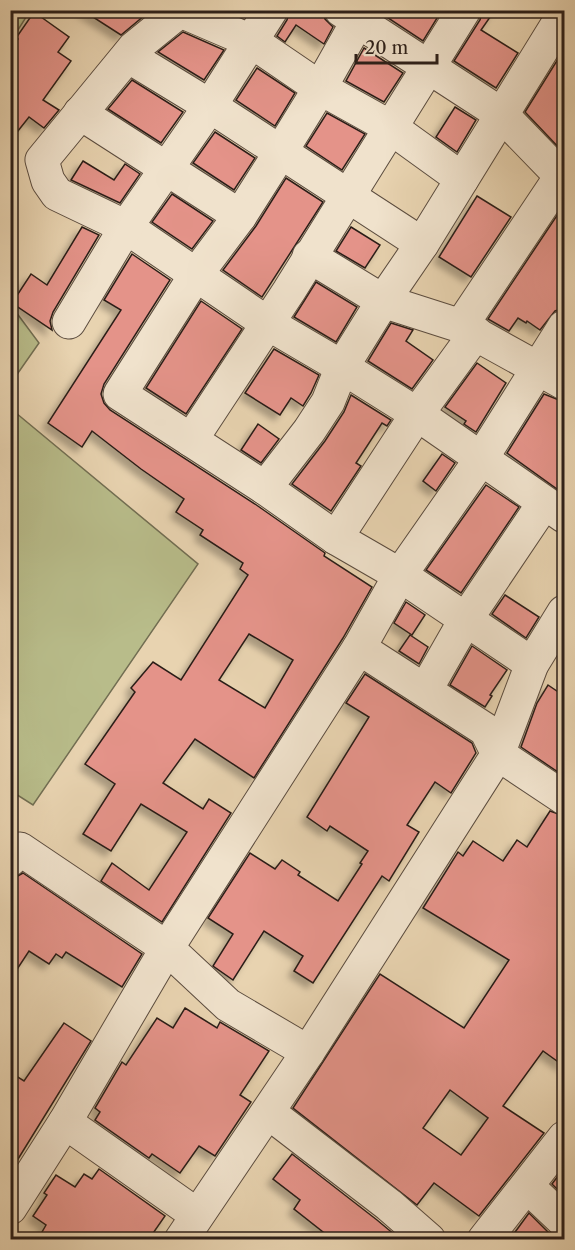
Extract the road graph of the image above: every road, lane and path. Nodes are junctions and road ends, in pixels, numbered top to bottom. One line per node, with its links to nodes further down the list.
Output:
1 (271, 10): 6 (street)
2 (464, 10): 8 (street)
3 (181, 11): 6 (street); 7 (street)
4 (354, 14): 8 (street); 9 (street)
5 (564, 14): 12 (street)
6 (251, 41): 9 (street); 10 (street)
7 (128, 56): 10 (street); 11 (street)
8 (428, 68): 12 (street); 13 (street)
9 (320, 88): 13 (street); 14 (street)
10 (210, 106): 14 (street); 15 (street)
11 (80, 113): 15 (street); 20 (street)
12 (501, 114): 16 (street); 17 (street)
13 (390, 127): 17 (street); 18 (street)
14 (280, 153): 18 (street); 19 (street)
15 (166, 170): 19 (street); 20 (street)
16 (563, 176): 28 (street)
17 (462, 180): 21 (street)
18 (348, 197): 21 (street); 22 (street)
19 (240, 216): 23 (street)
20 (126, 227): 23 (street); 25 (street)
21 (422, 244): 24 (street)
22 (309, 256): 24 (street); 26 (street)
23 (195, 276): 26 (street); 32 (street)
24 (383, 301): 28 (street); 29 (street)
25 (69, 322)
26 (267, 323): 29 (street); 32 (street)
27 (564, 327): 30 (street)
28 (468, 330): 30 (street); 31 (street)
29 (342, 366): 31 (street); 34 (street)
30 (552, 376): 33 (street)
31 (417, 414): 33 (street); 36 (street)
32 (191, 440): 34 (street)
33 (481, 459): 35 (street); 37 (street)
34 (265, 488): 36 (street)
35 (554, 510): 39 (street)
36 (336, 538): 37 (street)
37 (400, 575): 39 (street); 40 (street)
38 (564, 612): 41 (street)
39 (466, 619): 41 (street); 42 (street)
40 (359, 648): 42 (street); 46 (street)
41 (532, 664): 43 (street)
42 (426, 689): 43 (street)
43 (498, 754): 44 (street); 47 (street)
44 (564, 798)
45 (10, 860): 46 (street)
46 (167, 948): 47 (street); 49 (street)
47 (308, 1052): 48 (street)
48 (268, 1112): 54 (street); 55 (street)
49 (65, 1122): 52 (street); 54 (street)
50 (564, 1138): 51 (street)
51 (527, 1186): 53 (street); 56 (street)
52 (10, 1208)
53 (564, 1221)
54 (189, 1227)
55 (429, 1239)
56 (484, 1239)

